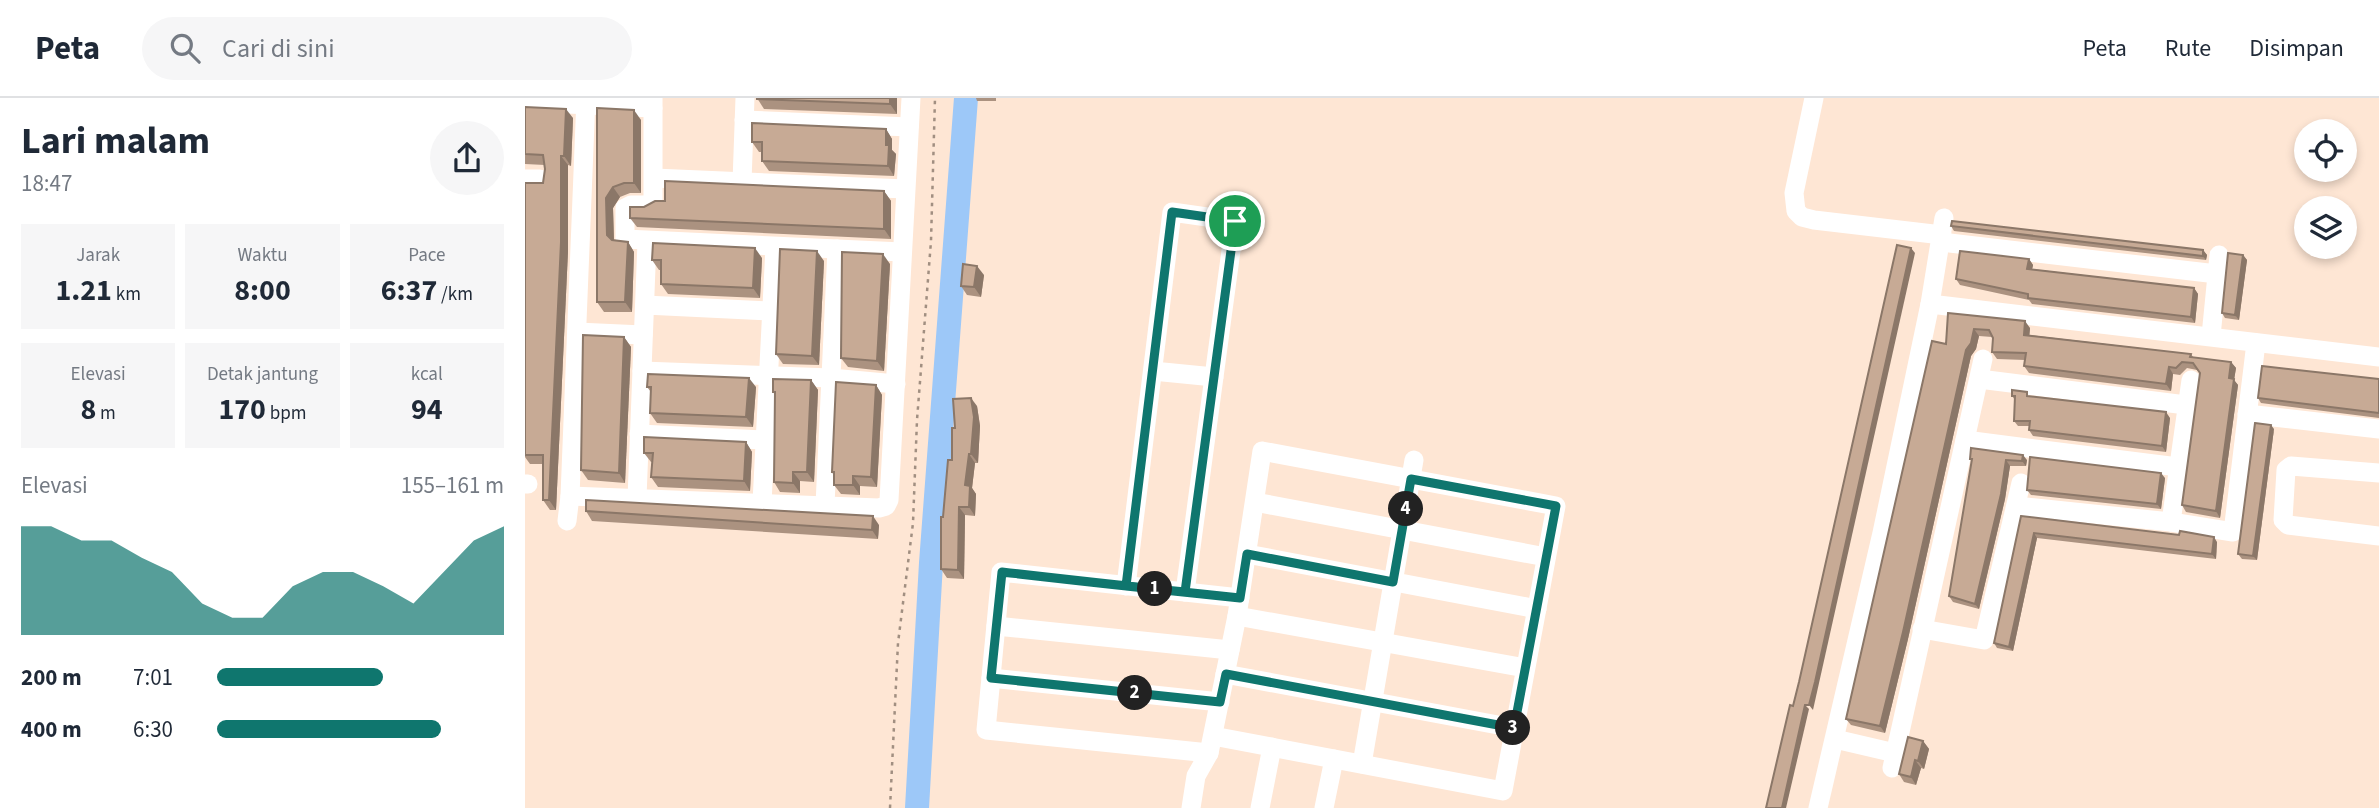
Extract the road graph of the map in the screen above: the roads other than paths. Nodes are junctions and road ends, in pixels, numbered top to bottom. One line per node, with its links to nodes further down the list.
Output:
1 (745, 98): 7 (street)
2 (911, 98): 8 (street)
3 (1814, 98): 12 (street)
4 (586, 101): 5 (street); 6 (street); 20 (street)
5 (525, 102)
6 (653, 103): 9 (street)
7 (744, 120): 8 (street); 10 (street)
8 (909, 127): 11 (street)
9 (654, 178): 10 (street); 13 (street)
10 (742, 182): 11 (street)
11 (905, 189): 16 (street)
12 (1942, 231): 17 (street); 22 (street)
13 (647, 242): 14 (street); 18 (street)
14 (775, 247): 15 (street); 19 (street)
15 (837, 249): 16 (street); 29 (street)
16 (902, 252): 31 (street)
17 (1930, 304): 22 (street); 69 (street)
18 (645, 305): 19 (street); 21 (street)
19 (771, 311): 27 (street)
20 (577, 332): 21 (street); 42 (street)
21 (643, 335): 26 (street)
22 (2211, 337): 23 (street)
23 (2256, 343): 24 (street); 33 (street)
24 (2379, 357)
25 (1153, 370): 28 (street); 28 (street); 55 (street)
26 (642, 371): 27 (street); 35 (street)
27 (768, 377): 29 (street); 36 (street)
28 (1214, 377): 56 (street)
29 (831, 378): 31 (street); 46 (street)
30 (2191, 380): 32 (street)
31 (896, 384): 46 (street)
32 (2186, 405): 37 (street); 38 (street)
33 (2247, 414): 34 (street); 49 (street)
34 (2379, 429)
35 (639, 434): 36 (street); 43 (street)
36 (765, 440): 45 (street)
37 (1965, 440): 38 (street); 60 (street)
38 (2178, 467): 49 (street)
39 (1412, 469): 44 (street); 50 (street); 53 (street)
40 (2379, 473): 51 (street)
41 (2021, 483): 47 (street)
42 (570, 496): 43 (street); 48 (street)
43 (637, 498): 45 (street)
44 (1255, 502): 50 (street); 52 (street)
45 (762, 503): 46 (street)
46 (825, 505)
47 (2017, 506): 49 (street); 60 (street)
48 (567, 521)
49 (2171, 522)
50 (1402, 530): 53 (street); 54 (street)
51 (2379, 536)
52 (1247, 554): 54 (street); 57 (street)
53 (1546, 557): 58 (street)
54 (1393, 582): 58 (street); 61 (street)
55 (1126, 586): 56 (street); 59 (street)
56 (1185, 592): 57 (street)
57 (1239, 607): 61 (street); 62 (street)
58 (1537, 609): 63 (street)
59 (996, 626): 62 (street); 65 (street)
60 (1922, 629): 69 (street)
61 (1383, 642): 63 (street); 67 (street)
62 (1230, 650): 64 (street)
63 (1525, 668): 68 (street)
64 (1226, 674): 66 (street); 67 (street)
65 (991, 678): 66 (street); 70 (street)
66 (1220, 702): 70 (street)
67 (1372, 702): 68 (street); 73 (street)
68 (1514, 728): 73 (street)
69 (1835, 739): 77 (street)
70 (1211, 744): 71 (street); 74 (street)
71 (1272, 747): 72 (street); 75 (street)
72 (1333, 759): 73 (street); 76 (street)
73 (1361, 764)
74 (1191, 808)
75 (1260, 808)
76 (1324, 808)
77 (1818, 808)

